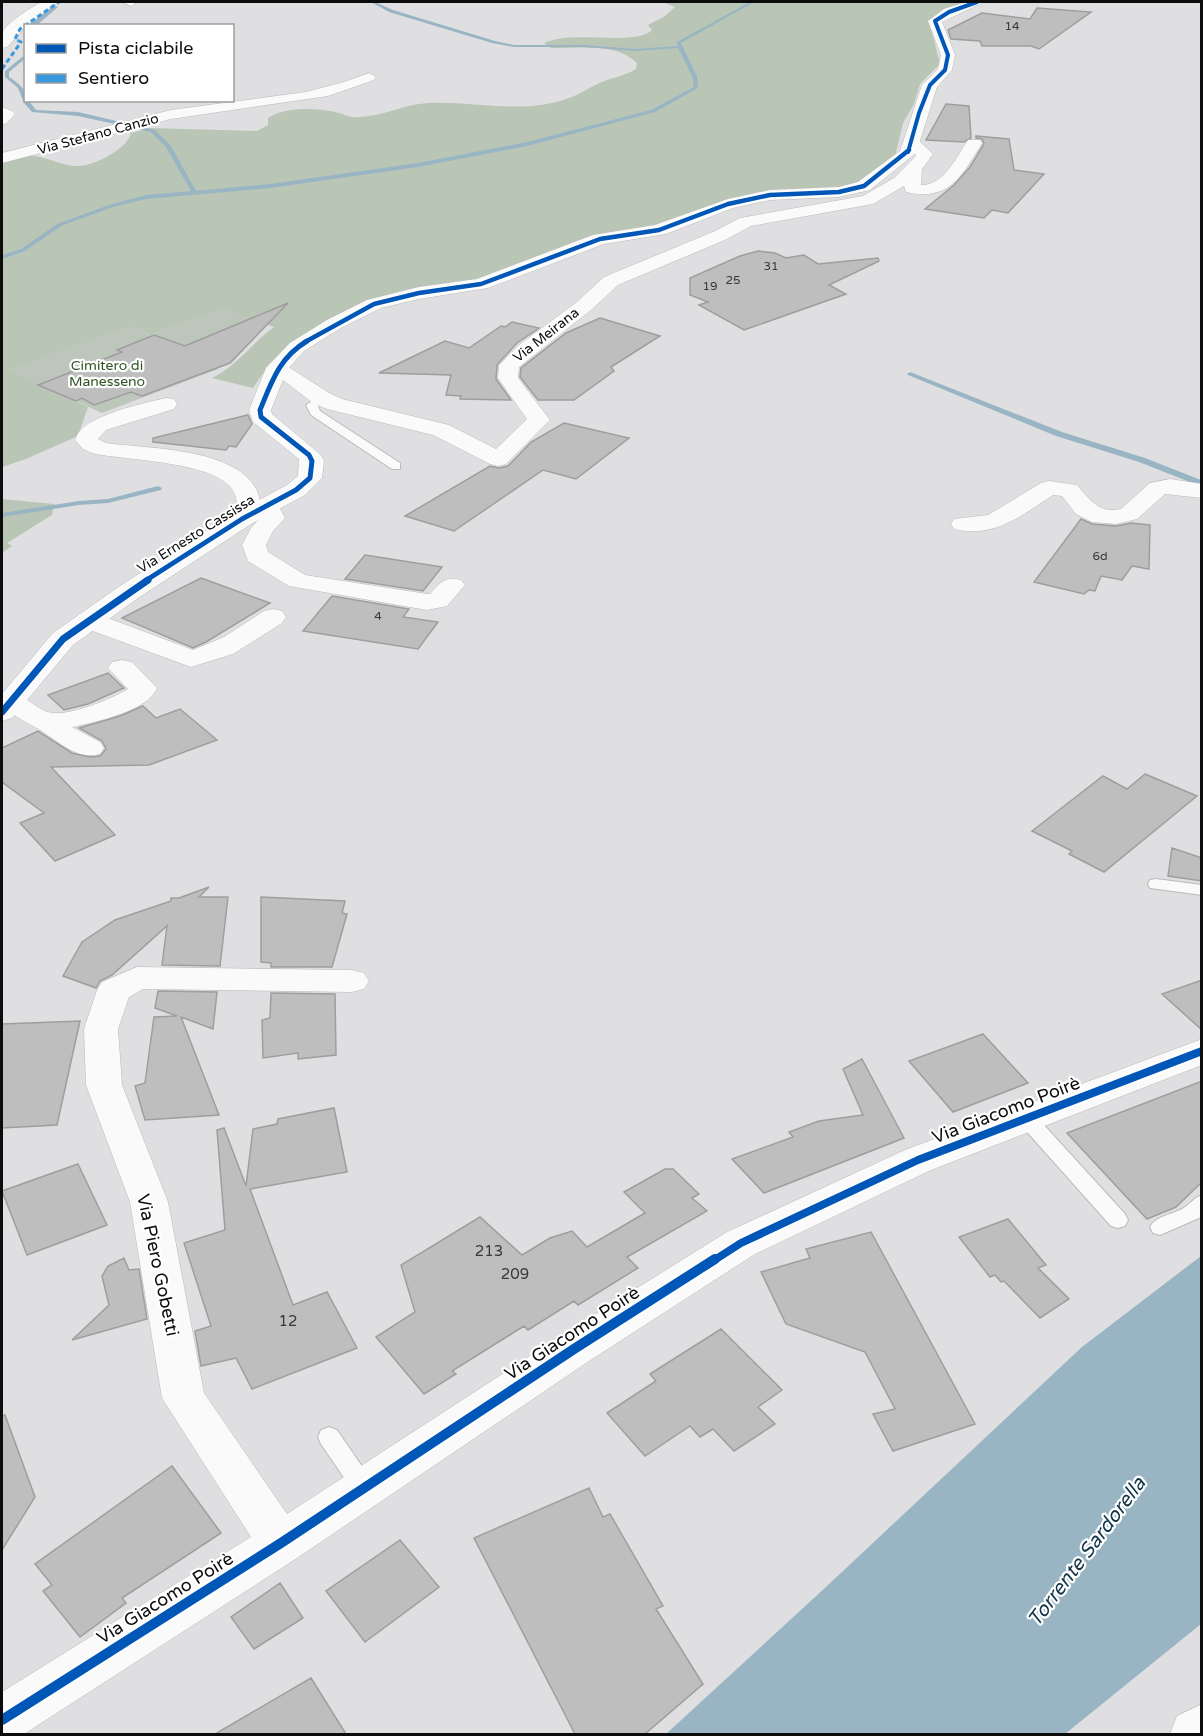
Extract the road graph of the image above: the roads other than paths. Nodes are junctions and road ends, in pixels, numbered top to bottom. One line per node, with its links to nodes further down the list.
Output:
1 (51, 2): 5 (street)
2 (427, 2): 3 (lane)
3 (434, 2)
4 (977, 2): 9 (street)
5 (2, 44)
6 (369, 77): 11 (street, Via Stefano Canzio)
7 (2, 112): 8 (street)
8 (2, 120)
9 (912, 143): 12 (street); 13 (street)
10 (974, 143): 12 (street)
11 (2, 158)
12 (914, 170): 14 (street, Via Meirana)
13 (277, 368): 14 (street, Via Meirana); 18 (street, Via Ernesto Cassissa)
14 (321, 398): 16 (lane)
15 (166, 405): 19 (street)
16 (396, 466)
17 (1202, 491): 20 (street)
18 (268, 506): 19 (street, Via Ernesto Cassissa); 21 (street)
19 (242, 519): 23 (street, Via Ernesto Cassissa)
20 (963, 524)
21 (452, 585)
22 (273, 617): 23 (street)
23 (88, 620): 25 (street, Via Ernesto Cassissa)
24 (122, 668): 26 (street)
25 (7, 707): 26 (street)
26 (44, 720): 27 (street)
27 (90, 748)
28 (1156, 884): 29 (lane)
29 (1202, 890)
30 (352, 981): 38 (street, Via Piero Gobetti)
31 (1202, 1051): 32 (street, Via Giacomo Poirè)
32 (1026, 1119): 34 (lane); 37 (street, Via Giacomo Poirè)
33 (1202, 1203): 35 (lane)
34 (1118, 1220)
35 (1160, 1227)
36 (329, 1437): 37 (lane)
37 (364, 1488): 38 (street, Via Giacomo Poirè)
38 (281, 1543): 39 (street, Via Giacomo Poirè)
39 (2, 1720)
40 (1202, 1730): 41 (street)
41 (1196, 1734)

